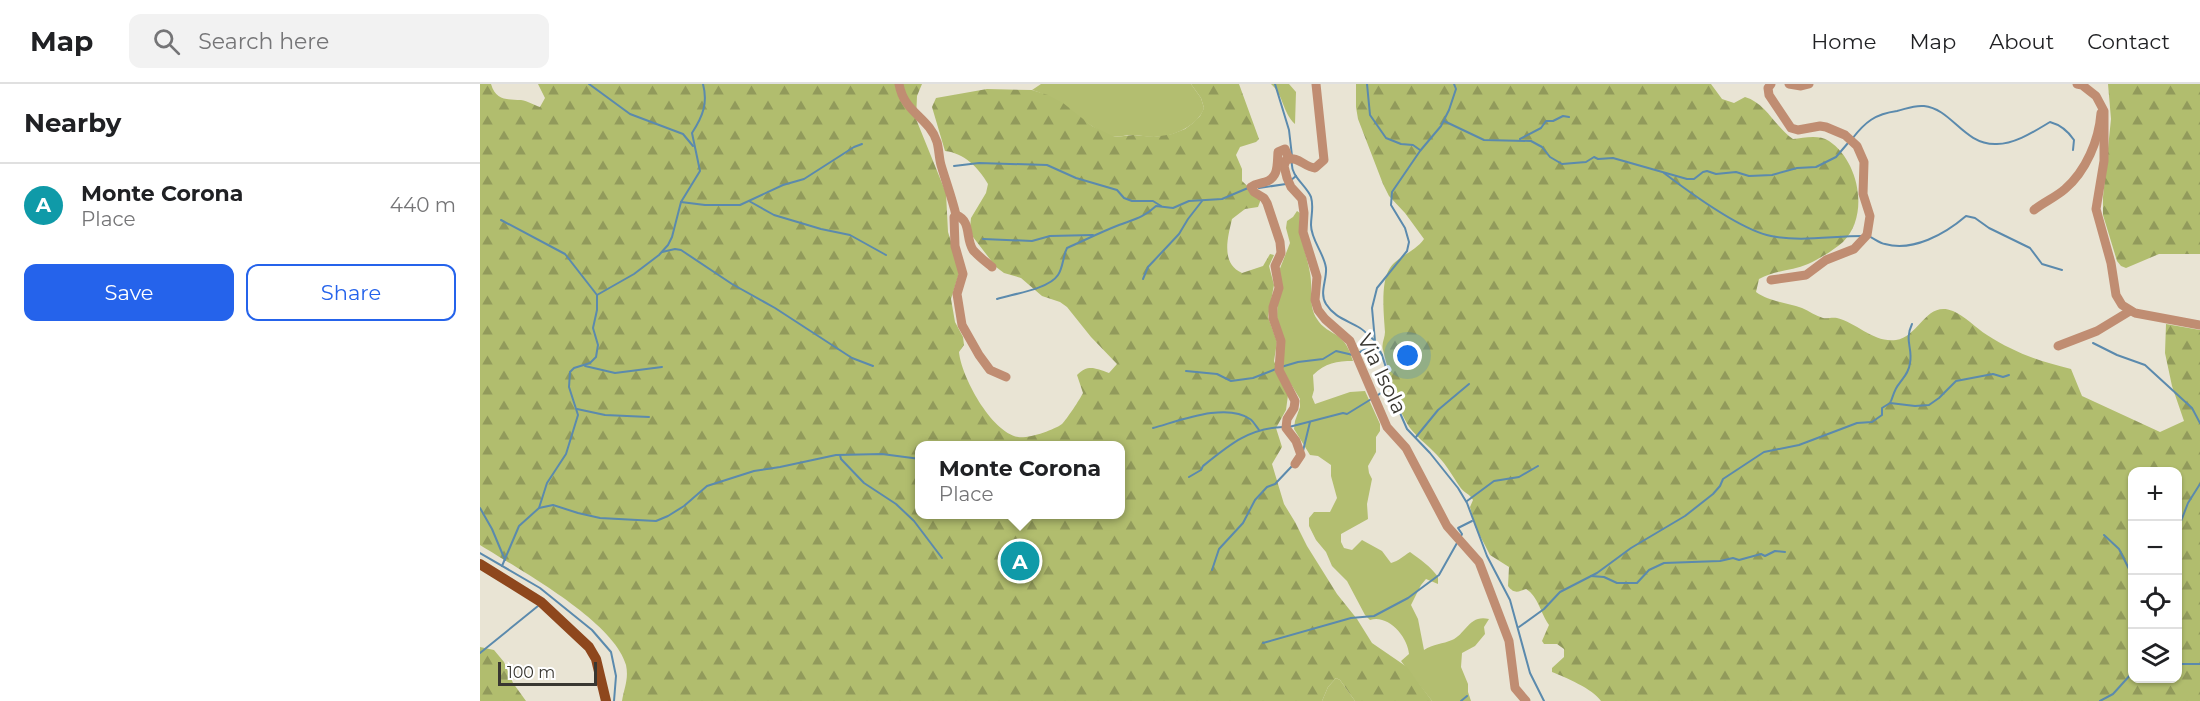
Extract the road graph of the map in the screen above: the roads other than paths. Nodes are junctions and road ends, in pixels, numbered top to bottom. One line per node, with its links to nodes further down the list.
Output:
1 (899, 84): 10 (street)
2 (1316, 84): 8 (street)
3 (1789, 84): 5 (street)
4 (2077, 84): 7 (street)
5 (1808, 85)
6 (1769, 86): 12 (street)
7 (2101, 105): 9 (street); 13 (street)
8 (1289, 159): 17 (street); 20 (street, Via Isola)
9 (2034, 210)
10 (956, 215): 11 (street); 16 (street)
11 (992, 267)
12 (1771, 280)
13 (2130, 311): 14 (street); 15 (street)
14 (2200, 325)
15 (2058, 346)
16 (1006, 377)
17 (1295, 464)
18 (480, 564): 19 (main road)
19 (606, 701)
20 (1526, 701)

